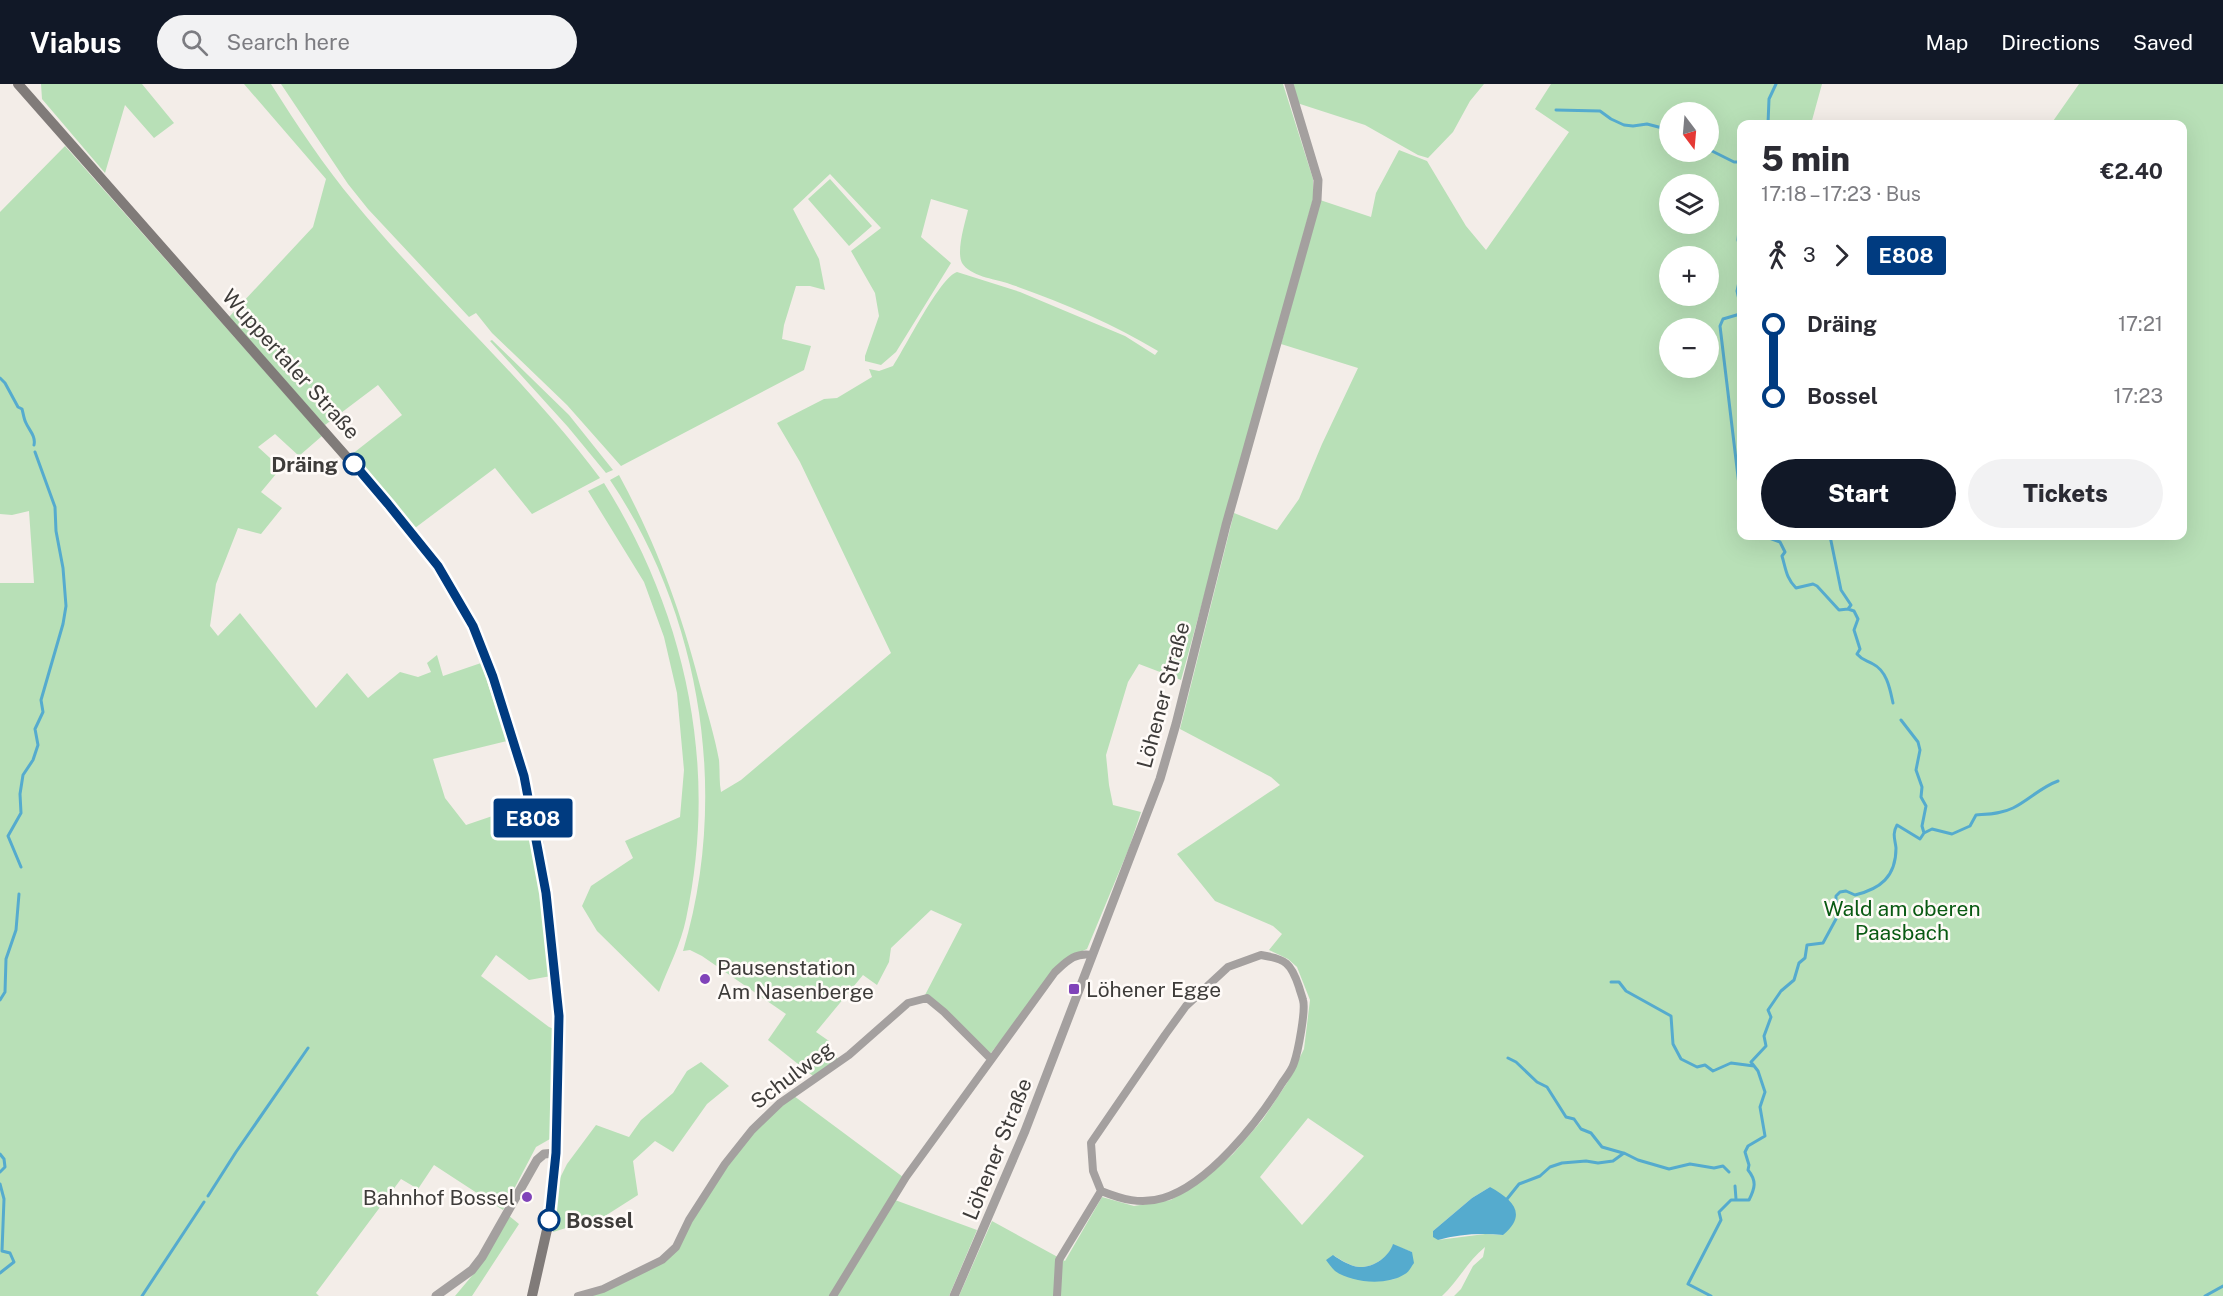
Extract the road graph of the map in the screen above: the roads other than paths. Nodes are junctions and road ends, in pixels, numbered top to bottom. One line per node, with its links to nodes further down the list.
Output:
1 (18, 84): 5 (main road, Wuppertaler Straße)
2 (1289, 84): 3 (street, Löhener Straße)
3 (1092, 955): 4 (street); 11 (street, Löhener Straße)
4 (991, 1059): 9 (street, Schulweg); 10 (street)
5 (556, 1153): 7 (street); 8 (main road, Wuppertaler Straße)
6 (1101, 1191): 6 (street); 12 (street)
7 (436, 1296)
8 (532, 1296)
9 (578, 1296)
10 (833, 1296)
11 (954, 1296)
12 (1058, 1296)

